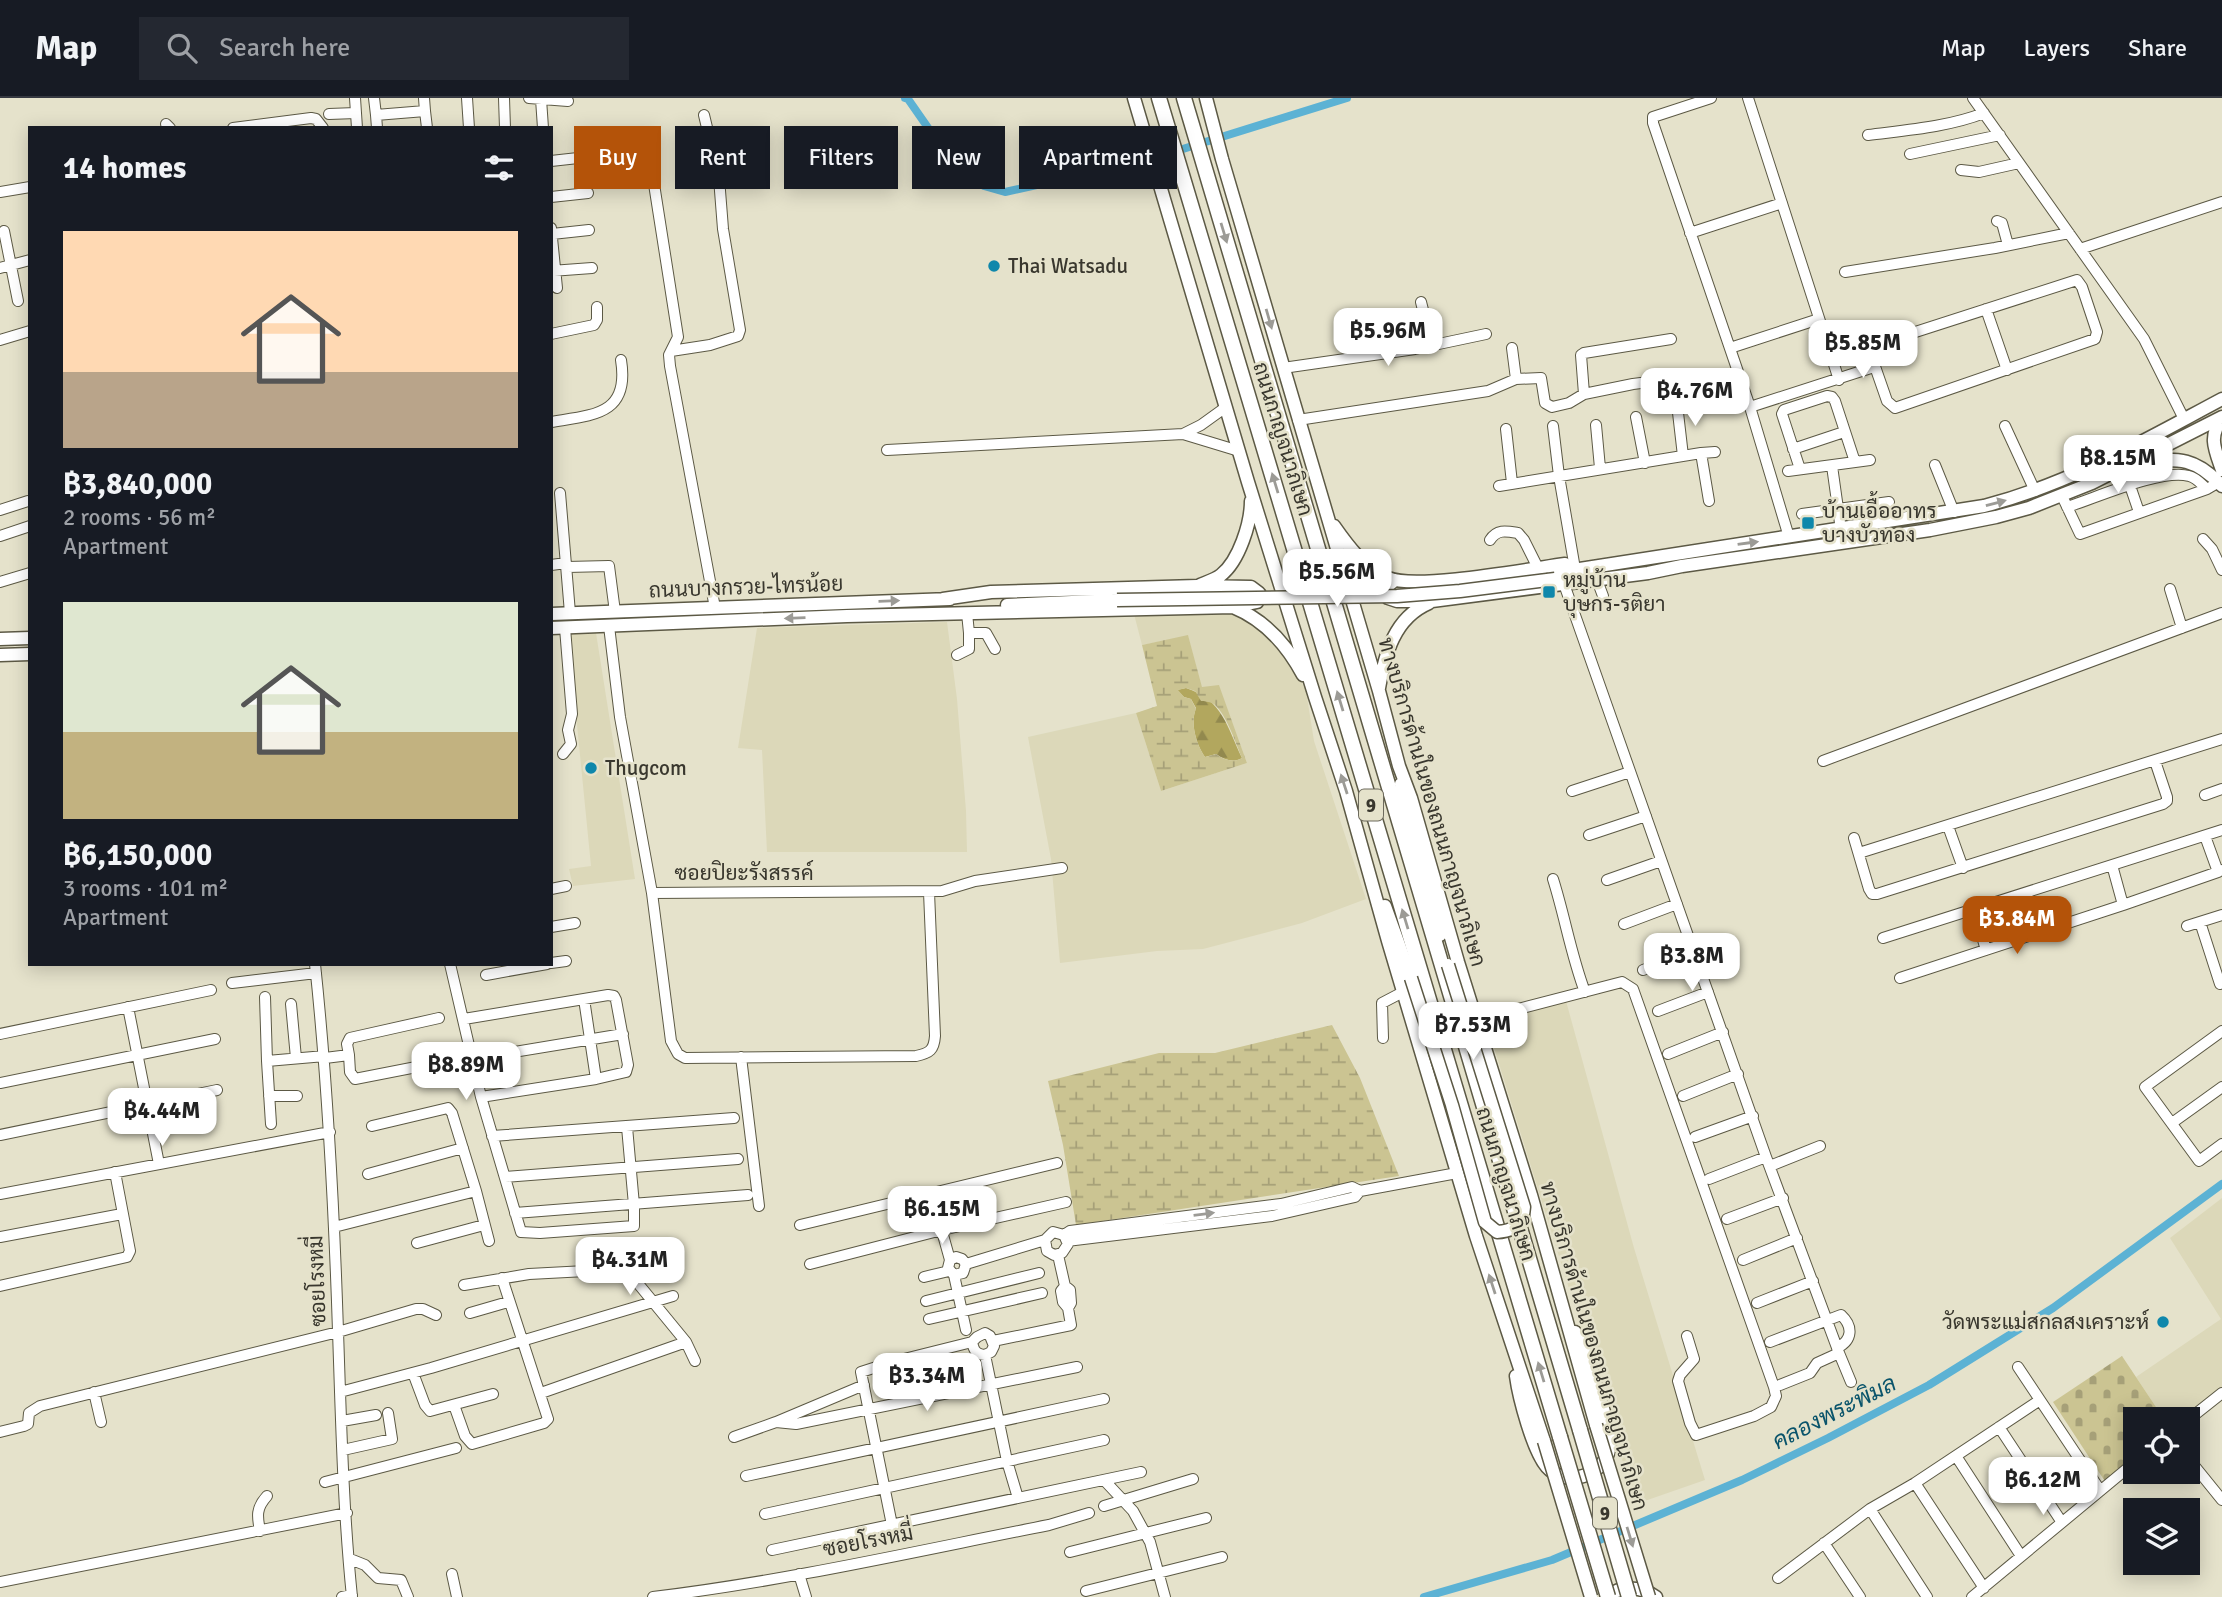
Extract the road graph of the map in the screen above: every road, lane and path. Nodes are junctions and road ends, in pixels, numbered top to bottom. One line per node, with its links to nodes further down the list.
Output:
1 (355, 98): 16 (street)
2 (374, 98): 18 (street)
3 (425, 98): 15 (street)
4 (467, 98): 26 (street)
5 (504, 98): 27 (street)
6 (1134, 98): 84 (main road)
7 (1159, 98): 424 (highway, ถนนกาญจนาภิเษก / 9, one-way to 7, bridge)
8 (1184, 98): 425 (highway, ถนนกาญจนาภิเษก / 9, one-way to 425, bridge)
9 (1206, 98): 75 (main road, ทางบริการด้านในของถนนกาญจนาภิเษก, one-way to 75)
10 (1711, 98): 47 (street)
11 (1748, 98): 43 (street)
12 (1973, 98): 20 (street)
13 (535, 99): 14 (street); 28 (street)
14 (568, 101)
15 (425, 111): 18 (street); 25 (street)
16 (356, 113): 17 (street); 23 (street)
17 (330, 114)
18 (376, 115): 24 (street)
19 (704, 115): 72 (street)
20 (1986, 117): 29 (street); 30 (street); 31 (street)
21 (249, 126): 22 (street)
22 (321, 126)
23 (357, 126)
24 (377, 126)
25 (427, 126)
26 (469, 126)
27 (505, 126)
28 (542, 126)
29 (1868, 135)
30 (2000, 135): 32 (street); 35 (street)
31 (1890, 139)
32 (1910, 154)
33 (574, 158): 34 (street)
34 (553, 161)
35 (2019, 163): 36 (street); 48 (street)
36 (1961, 170)
37 (28, 187): 39 (street)
38 (655, 189): 72 (street)
39 (0, 192)
40 (588, 193): 41 (street)
41 (553, 197)
42 (2222, 202): 51 (street)
43 (1782, 204): 47 (street); 62 (street)
44 (1997, 221): 50 (street)
45 (589, 230): 49 (street)
46 (4, 231): 53 (street)
47 (1690, 233): 71 (street)
48 (2069, 233): 50 (street); 51 (street)
49 (553, 234)
50 (2008, 245): 56 (street)
51 (2080, 249): 88 (street)
52 (28, 261): 53 (street)
53 (5, 267): 58 (street)
54 (592, 268): 55 (street)
55 (553, 271): 57 (street)
56 (1845, 272)
57 (557, 288)
58 (18, 301)
59 (1421, 302): 69 (street)
60 (597, 307): 65 (street)
61 (1986, 309): 76 (street); 77 (street); 77 (street)
62 (1819, 319): 71 (street); 80 (street)
63 (1359, 326): 73 (street)
64 (28, 332): 68 (street)
65 (553, 334)
66 (1486, 334): 69 (street)
67 (1671, 339): 81 (street)
68 (0, 340)
69 (1432, 346): 73 (street)
70 (1512, 348): 79 (street)
71 (1730, 348): 85 (street)
72 (671, 351): 158 (street)
73 (1364, 355): 75 (street)
74 (621, 360): 90 (street)
75 (1283, 368): 89 (main road, ทางบริการด้านในของถนนกาญจนาภิเษก)
76 (1874, 368): 77 (street); 80 (street)
77 (2007, 370)
78 (1688, 377): 81 (street)
79 (1516, 379): 81 (street); 89 (street)
80 (1839, 380): 85 (street)
81 (1584, 394)
82 (2222, 399): 88 (main road)
83 (1677, 404): 105 (street)
84 (1226, 407): 98 (street); 102 (main road)
85 (1750, 407): 137 (street)
86 (1636, 417): 108 (street)
87 (2222, 417): 101 (main road); 110 (main road)
88 (2185, 419): 122 (main road)
89 (1298, 420): 133 (main road, ทางบริการด้านในของถนนกาญจนาภิเษก)
90 (553, 422)
91 (576, 424): 95 (street)
92 (1596, 425): 112 (street)
93 (1553, 426): 115 (street)
94 (2005, 426): 122 (street)
95 (553, 429)
96 (1506, 429): 117 (street)
97 (1844, 432): 99 (street); 99 (street); 107 (street)
98 (1183, 434): 100 (street); 102 (street)
99 (1793, 449): 113 (street)
100 (887, 450)
101 (2219, 450): 116 (main road)
102 (1239, 452): 121 (main road)
103 (1715, 452): 104 (street)
104 (1701, 453): 105 (street); 125 (street)
105 (1683, 456): 108 (street)
106 (1870, 460): 107 (street)
107 (1855, 462): 111 (street)
108 (1644, 463): 112 (street)
109 (1935, 465): 130 (street)
110 (2130, 465): 116 (main road); 119 (street); 127 (main road)
111 (1832, 466): 113 (street); 129 (street)
112 (1600, 468): 115 (street)
113 (1800, 469): 114 (street)
114 (1788, 471)
115 (1559, 475): 117 (street); 141 (street)
116 (2221, 479): 120 (street)
117 (1512, 484): 118 (street)
118 (1499, 486)
119 (2131, 486): 120 (street); 127 (street); 131 (street)
120 (2207, 489): 131 (street)
121 (1251, 491): 151 (main road); 177 (main road)
122 (2035, 491): 130 (main road, one-way to 122)
123 (560, 493): 143 (street)
124 (28, 501): 128 (street)
125 (1709, 501)
126 (1889, 502): 129 (street)
127 (2064, 502): 131 (street); 140 (main road)
128 (0, 510)
129 (1838, 510): 132 (street); 135 (street)
130 (1954, 512): 135 (main road)
131 (2139, 512)
132 (1802, 514)
133 (1327, 517): 149 (main road); 176 (main road, ทางบริการด้านในของถนนกาญจนาภิเษก)
134 (28, 527): 136 (street)
135 (1841, 530): 137 (main road)
136 (0, 536)
137 (1789, 537): 140 (main road, one-way to 137)
138 (1490, 540): 144 (street)
139 (2203, 540): 145 (street)
140 (1681, 559): 141 (main road); 147 (main road); 150 (main road)
141 (1574, 563): 144 (main road)
142 (553, 565): 143 (street)
143 (566, 565): 159 (street); 160 (street)
144 (1538, 568): 149 (main road)
145 (2222, 570)
146 (28, 573): 148 (street)
147 (1558, 579): 150 (main road); 154 (main road, bridge); 156 (main road); 183 (street)
148 (1, 580)
149 (1395, 580): 156 (main road)
150 (1597, 580): 153 (street)
151 (1197, 586): 155 (main road); 157 (main road)
152 (2170, 589): 168 (street)
153 (1603, 596)
154 (1117, 598): 155 (main road); 162 (main road)
155 (943, 599): 158 (main road, ถนนบางกรวย-ไทรน้อย, one-way to 155)
156 (1432, 601): 176 (main road)
157 (1233, 607): 163 (main road); 177 (main road)
158 (715, 608): 159 (main road, ถนนบางกรวย-ไทรน้อย)
159 (615, 612): 160 (main road, ถนนบางกรวย-ไทรน้อย)
160 (570, 613): 161 (main road, ถนนบางกรวย-ไทรน้อย)
161 (553, 614)
162 (937, 614): 163 (main road); 165 (main road, ถนนบางกรวย-ไทรน้อย, one-way to 165)
163 (967, 614): 169 (street)
164 (2222, 614): 168 (street)
165 (609, 626): 167 (main road, ถนนบางกรวย-ไทรน้อย); 205 (street, ซอยปิยะรังสรรค์)
166 (553, 628): 167 (main road, ถนนบางกรวย-ไทรน้อย)
167 (565, 628): 179 (street)
168 (2182, 628): 180 (street)
169 (969, 633): 172 (street); 175 (street)
170 (28, 638): 171 (main road)
171 (0, 639)
172 (995, 649)
173 (28, 654): 174 (main road)
174 (0, 655)
175 (957, 655)
176 (1379, 691): 182 (main road, ทางบริการด้านในของถนนกาญจนาภิเษก)
177 (1315, 697): 194 (main road, one-way to 177)
178 (2222, 739): 181 (street)
179 (563, 754)
180 (1823, 761)
181 (2155, 761): 188 (street); 198 (street)
182 (1399, 766): 194 (main road, bridge); 240 (main road, ทางบริการด้านในของถนนกาญจนาภิเษก)
183 (1630, 772): 185 (street); 187 (street)
184 (2222, 789): 186 (street)
185 (1573, 792)
186 (2205, 795)
187 (1646, 816): 190 (street); 195 (street)
188 (1948, 826): 193 (street); 198 (street)
189 (2222, 830): 191 (street)
190 (1589, 835)
191 (2205, 836): 196 (street); 199 (street)
192 (1854, 838): 193 (street)
193 (1859, 853): 198 (street)
194 (1364, 854): 230 (main road)
195 (1661, 861): 201 (street); 206 (street)
196 (2112, 864): 207 (street); 208 (street)
197 (1062, 868): 204 (street, ซอยปิยะรังสรรค์)
198 (1963, 868)
199 (2220, 871): 207 (street)
200 (1553, 879): 231 (street)
201 (1607, 880)
202 (566, 886): 203 (street)
203 (553, 889)
204 (929, 892): 205 (street, ซอยปิยะรังสรรค์); 252 (street)
205 (652, 893): 252 (street)
206 (1677, 904): 212 (street); 217 (street)
207 (2123, 905): 216 (street)
208 (1974, 909): 215 (street); 216 (street)
209 (2222, 915): 210 (street)
210 (2200, 922): 213 (street); 218 (street)
211 (575, 923): 214 (street)
212 (1624, 924)
213 (2188, 926)
214 (553, 927)
215 (1883, 937)
216 (1986, 950): 226 (street)
217 (1693, 951): 223 (street); 232 (street)
218 (2217, 959): 227 (street)
219 (566, 961): 220 (street)
220 (553, 963)
221 (451, 966): 239 (street)
222 (517, 967): 225 (street)
223 (1643, 970)
224 (312, 971): 228 (street); 251 (street, ซอยโรงหมี่)
225 (486, 975)
226 (1900, 978)
227 (2222, 982)
228 (232, 983)
229 (211, 990): 236 (street)
230 (1403, 992): 245 (street); 286 (main road)
231 (1585, 992): 240 (street); 338 (street)
232 (1708, 992): 237 (street); 242 (street)
233 (265, 997): 255 (street)
234 (584, 999): 239 (street); 244 (street); 246 (street)
235 (290, 1003): 253 (street)
236 (128, 1007): 243 (street); 250 (street)
237 (1658, 1011)
238 (439, 1018): 249 (street)
239 (464, 1019): 254 (street)
240 (1476, 1020): 330 (main road, ทางบริการด้านในของถนนกาญจนาภิเษก)
241 (2222, 1031): 270 (street)
242 (1723, 1032): 248 (street); 257 (street)
243 (0, 1034)
244 (623, 1034): 246 (street); 258 (street)
245 (1382, 1038)
246 (590, 1039): 254 (street); 258 (street)
247 (215, 1040): 250 (street)
248 (1668, 1054)
249 (349, 1055): 251 (street); 256 (street)
250 (138, 1056): 259 (street); 266 (street)
251 (324, 1057): 253 (street); 273 (street, ซอยโรงหมี่)
252 (741, 1057): 297 (street)
253 (300, 1058): 255 (street)
254 (472, 1059): 265 (street)
255 (267, 1061): 264 (street)
256 (447, 1061)
257 (1738, 1074): 263 (street); 267 (street)
258 (596, 1079): 265 (street)
259 (0, 1083)
260 (2222, 1087): 270 (street)
261 (218, 1090): 266 (street)
262 (297, 1096): 264 (street)
263 (1683, 1096)
264 (270, 1097): 269 (street)
265 (481, 1097): 275 (street)
266 (148, 1106): 274 (street); 283 (street)
267 (1753, 1116): 276 (street); 281 (street)
268 (734, 1118): 272 (street)
269 (271, 1124)
270 (2172, 1124): 277 (street)
271 (372, 1126): 279 (street)
272 (627, 1127): 275 (street); 284 (street)
273 (330, 1132): 283 (street); 303 (street, ซอยโรงหมี่)
274 (0, 1135)
275 (492, 1136): 288 (street)
276 (1695, 1137)
277 (2222, 1144)
278 (1820, 1146): 281 (street)
279 (464, 1148): 287 (street); 290 (street)
280 (738, 1159): 284 (street)
281 (1768, 1161): 289 (street); 294 (street)
282 (1057, 1163): 291 (street)
283 (159, 1164): 285 (street)
284 (630, 1168): 288 (street); 296 (street)
285 (115, 1172): 292 (street); 299 (street)
286 (1457, 1173): 306 (street); 344 (main road, one-way to 286)
287 (368, 1174)
288 (505, 1177): 298 (street)
289 (1709, 1179)
290 (476, 1191): 302 (street); 303 (street)
291 (931, 1192): 301 (street); 304 (street)
292 (0, 1194)
293 (748, 1195): 296 (street)
294 (1783, 1198): 300 (street); 307 (street)
295 (1066, 1202): 304 (street)
296 (634, 1205): 298 (street); 298 (street)
297 (759, 1206)
298 (515, 1213)
299 (122, 1214): 305 (street); 322 (street)
300 (1727, 1219)
301 (800, 1225)
302 (484, 1226): 309 (street); 310 (street)
303 (334, 1227): 337 (street, ซอยโรงหมี่)
304 (942, 1230): 312 (street); 314 (street)
305 (0, 1237)
306 (1065, 1238): 308 (street); 311 (street)
307 (1797, 1238): 313 (street); 320 (street)
308 (1045, 1240): 311 (street); 315 (street)
309 (489, 1241)
310 (417, 1243)
311 (1058, 1255): 340 (street)
312 (950, 1260): 315 (street); 316 (street)
313 (1743, 1260)
314 (810, 1264)
315 (965, 1264): 316 (street)
316 (952, 1273): 319 (street); 323 (street)
317 (1039, 1273): 323 (street)
318 (502, 1278): 321 (street); 327 (street); 328 (street)
319 (923, 1278)
320 (1813, 1281): 329 (street); 335 (street)
321 (464, 1284)
322 (0, 1286)
323 (958, 1293): 326 (street); 331 (street)
324 (1042, 1293): 331 (street)
325 (673, 1296): 328 (street)
326 (926, 1301)
327 (508, 1302): 332 (street); 339 (street)
328 (654, 1302): 339 (street); 341 (street)
329 (1757, 1303)
330 (1562, 1306): 344 (main road); 426 (main road, ทางบริการด้านในของถนนกาญจนาภิเษก, one-way to 426, bridge)
331 (962, 1312): 334 (street); 336 (street)
332 (470, 1313)
333 (436, 1315): 337 (street)
334 (929, 1320)
335 (1827, 1320): 343 (street); 345 (street); 345 (street)
336 (966, 1330)
337 (338, 1332): 355 (street); 356 (street, ซอยโรงหมี่)
338 (1687, 1336)
339 (523, 1340): 350 (street); 357 (street)
340 (993, 1341): 342 (street); 346 (street)
341 (686, 1342): 347 (street); 357 (street)
342 (972, 1342): 346 (street); 353 (street)
343 (1770, 1342)
344 (1511, 1345): 423 (main road, bridge)
345 (1838, 1350): 351 (street); 354 (street)
346 (985, 1355): 352 (street)
347 (695, 1361)
348 (1077, 1367): 352 (street)
349 (2018, 1367): 361 (street)
350 (413, 1373): 356 (street); 362 (street)
351 (1851, 1382)
352 (991, 1384): 364 (street); 370 (street)
353 (864, 1385): 364 (street); 369 (street)
354 (1780, 1385)
355 (94, 1392): 368 (street); 372 (street)
356 (340, 1392): 367 (street, ซอยโรงหมี่)
357 (541, 1393): 362 (street)
358 (2222, 1393): 363 (street)
359 (493, 1394): 362 (street)
360 (1104, 1399): 370 (street)
361 (2040, 1400): 371 (street); 389 (street)
362 (454, 1405)
363 (2200, 1410)
364 (869, 1411): 369 (street); 376 (street)
365 (388, 1413): 377 (street)
366 (376, 1415): 367 (street)
367 (342, 1421): 377 (street, ซอยโรงหมี่)
368 (101, 1422)
369 (776, 1422): 373 (street)
370 (999, 1422): 376 (street); 379 (street)
371 (1999, 1427): 378 (street); 400 (street)
372 (0, 1432)
373 (734, 1437)
374 (1104, 1440): 379 (street)
375 (456, 1448): 385 (street)
376 (876, 1448): 383 (street); 388 (street)
377 (343, 1450): 385 (street, ซอยโรงหมี่)
378 (1956, 1456): 387 (street); 407 (street)
379 (1007, 1461): 388 (street); 391 (street)
380 (1141, 1472): 386 (street)
381 (2123, 1472): 389 (street)
382 (2200, 1473): 392 (street)
383 (746, 1476)
384 (1193, 1479): 393 (street)
385 (335, 1480): 396 (street, ซอยโรงหมี่)
386 (1104, 1480): 391 (street); 393 (street)
387 (1914, 1483): 395 (street); 416 (street)
388 (885, 1488): 398 (street); 401 (street)
389 (2100, 1490): 400 (street)
390 (267, 1496): 402 (street)
391 (1018, 1498): 401 (street)
392 (2222, 1500)
393 (1124, 1501): 394 (street); 403 (street)
394 (1104, 1506)
395 (1870, 1509): 404 (street); 429 (street)
396 (345, 1513): 402 (street); 409 (street, ซอยโรงหมี่)
397 (1089, 1513): 412 (street, ซอยโรงหมี่)
398 (765, 1514)
399 (1206, 1518): 403 (street)
400 (2061, 1521): 407 (street)
401 (892, 1525): 405 (street)
402 (260, 1531): 414 (street)
403 (1145, 1532): 406 (street); 410 (street)
404 (1824, 1544): 413 (street); 428 (street)
405 (772, 1550)
406 (1070, 1552)
407 (2021, 1556): 416 (street)
408 (1222, 1557): 410 (street)
409 (350, 1559): 417 (street, ซอยโรงหมี่); 418 (street)
410 (1158, 1572): 415 (street); 422 (street)
411 (452, 1574): 419 (street)
412 (799, 1574): 420 (street, ซอยโรงหมี่); 421 (street)
413 (1778, 1578)
414 (0, 1582)
415 (1086, 1591)
416 (1979, 1594)
417 (349, 1596)
418 (408, 1597)
419 (457, 1597)
420 (653, 1597)
421 (806, 1597)
422 (1165, 1597)
423 (1591, 1597)
424 (1608, 1597): 427 (main road)
425 (1629, 1597)
426 (1648, 1597)
427 (1656, 1597)
428 (1860, 1597)
429 (1927, 1597)

